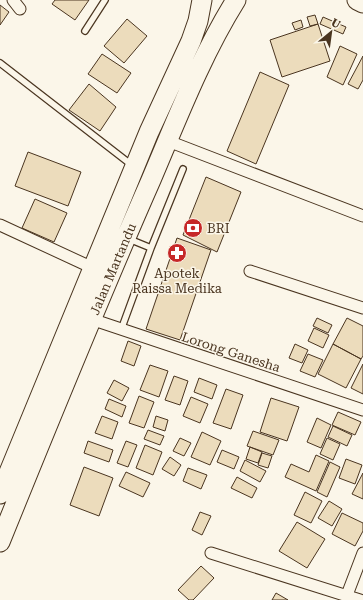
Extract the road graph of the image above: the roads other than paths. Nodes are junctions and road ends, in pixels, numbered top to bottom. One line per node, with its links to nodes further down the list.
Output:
1 (13, 0): 7 (street)
2 (105, 0): 8 (lane)
3 (202, 0): 11 (highway, Jalan Martandu)
4 (236, 0): 10 (highway, Jalan Martandu)
5 (357, 0): 6 (highway)
6 (363, 3)
7 (20, 9)
8 (85, 31)
9 (0, 63): 11 (lane)
10 (168, 141): 13 (street); 15 (highway, Jalan Martandu)
11 (134, 167): 17 (highway, Jalan Martandu)
12 (183, 169): 16 (lane)
13 (363, 216)
14 (0, 225): 17 (street)
15 (125, 238): 16 (lane); 20 (highway, Jalan Martandu)
16 (151, 248): 21 (lane)
17 (93, 268): 23 (highway, Jalan Martandu)
18 (250, 271): 19 (street)
19 (363, 308)
20 (91, 319): 21 (street, Lorong Ganesha); 23 (highway, Jalan Martandu)
21 (121, 330): 22 (street, Lorong Ganesha)
22 (363, 410)
23 (19, 471): 24 (highway, Jalan Martandu); 25 (highway, Jalan Martandu)
24 (0, 494)
25 (0, 542)
26 (211, 553): 28 (street)
27 (363, 553): 28 (street)
28 (347, 595): 29 (street)
29 (360, 600)

